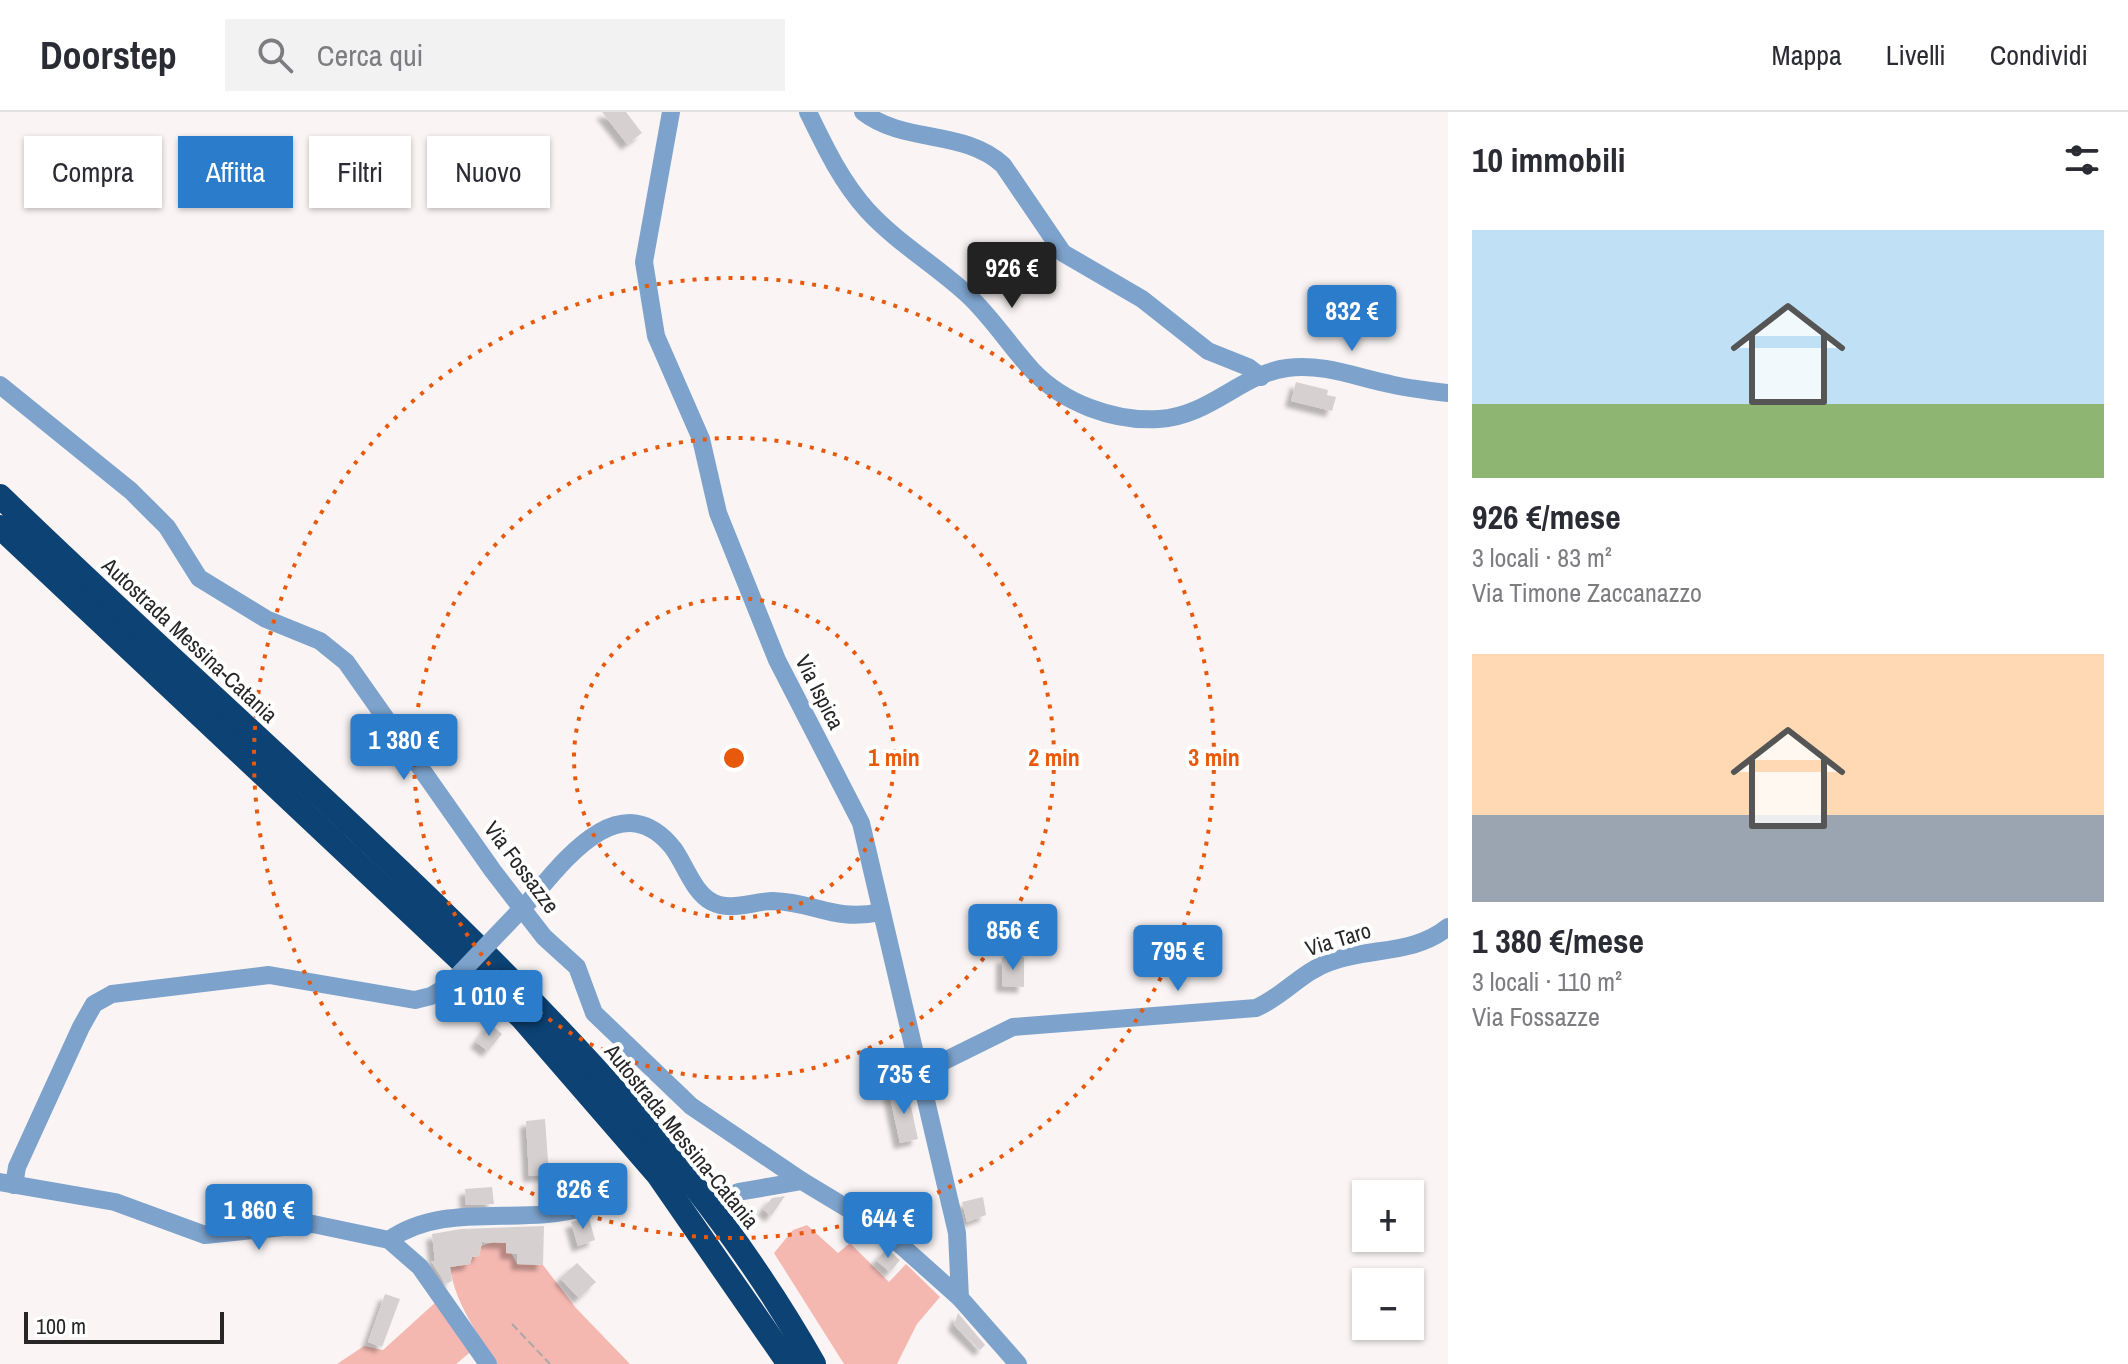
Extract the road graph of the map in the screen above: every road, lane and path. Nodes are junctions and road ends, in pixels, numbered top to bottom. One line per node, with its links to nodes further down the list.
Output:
1 (671, 112): 9 (street, Via Ispica)
2 (808, 112): 4 (street)
3 (863, 112): 4 (street)
4 (1261, 377): 6 (street)
5 (0, 385): 12 (street, Via Fossazze)
6 (1448, 393)
7 (0, 496): 22 (highway, Autostrada Messina-Catania)
8 (0, 527): 21 (highway, Autostrada Messina-Catania)
9 (881, 912): 11 (street, Via Ispica); 13 (street, bridge)
10 (1448, 927): 11 (street, Via Taro)
11 (922, 1072): 17 (street, Via Ispica)
12 (802, 1181): 14 (street); 17 (street)
13 (7, 1183): 16 (street)
14 (738, 1192)
15 (585, 1207): 16 (street)
16 (389, 1240): 19 (street)
17 (960, 1298): 23 (street)
18 (512, 1324): 20 (path)
19 (488, 1364)
20 (550, 1364)
21 (789, 1364)
22 (814, 1364)
23 (1018, 1364)

